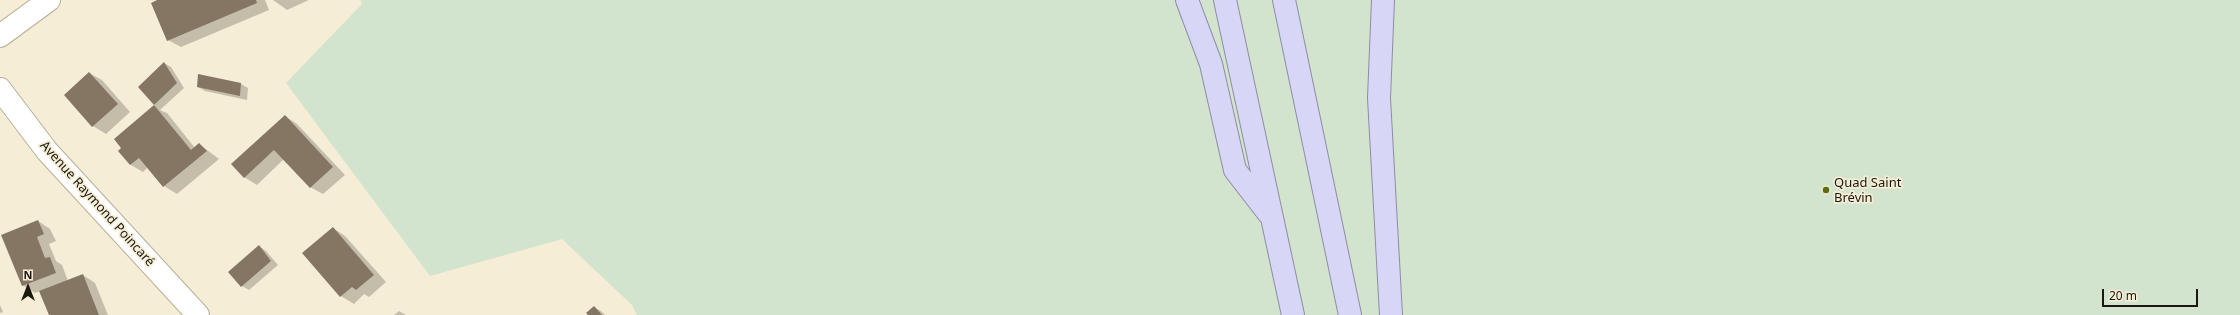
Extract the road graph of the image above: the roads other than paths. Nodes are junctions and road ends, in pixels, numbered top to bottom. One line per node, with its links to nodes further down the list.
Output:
1 (49, 0): 6 (street)
2 (1187, 0): 8 (highway)
3 (1225, 0): 8 (highway)
4 (1284, 0): 11 (highway)
5 (1382, 0): 12 (highway)
6 (0, 36)
7 (0, 90): 9 (street, Avenue Raymond Poincaré)
8 (1272, 219): 10 (highway)
9 (198, 315)
10 (1293, 315)
11 (1350, 315)
12 (1391, 315)

